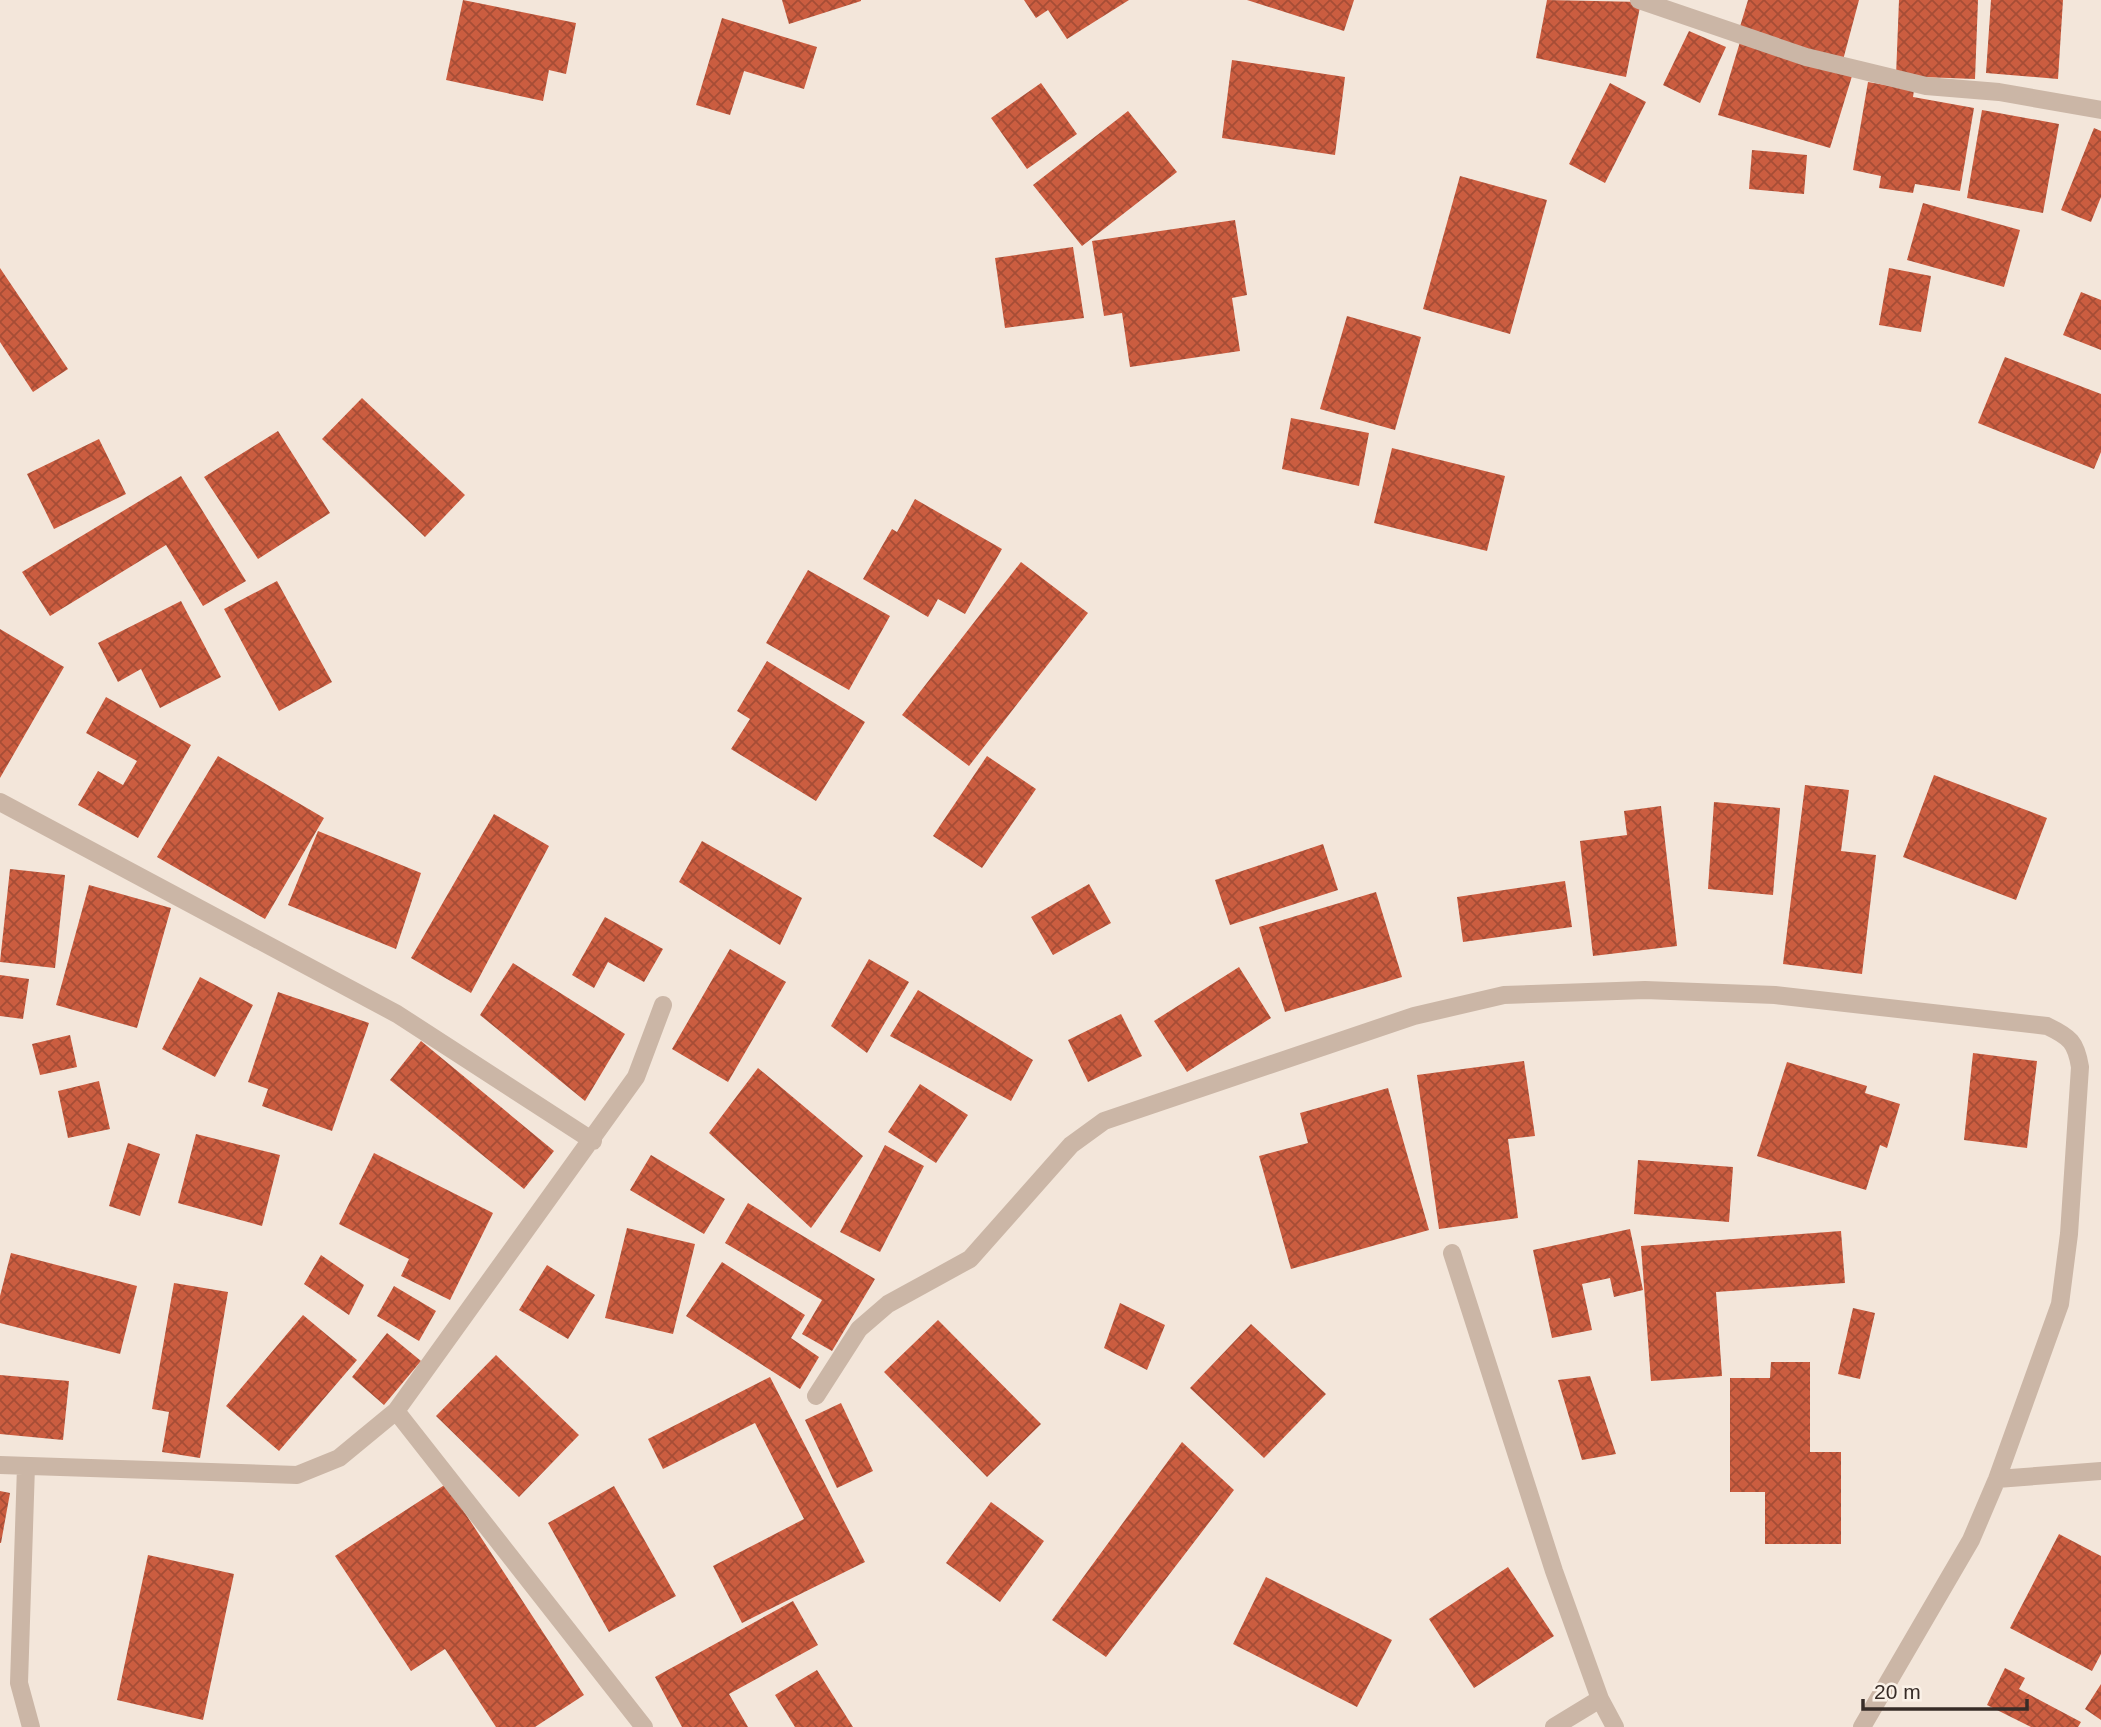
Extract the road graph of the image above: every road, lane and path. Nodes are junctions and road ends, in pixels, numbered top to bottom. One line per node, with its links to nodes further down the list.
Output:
1 (1639, 0): 2 (street)
2 (2101, 110)
3 (0, 802): 5 (street)
4 (663, 1004): 5 (street)
5 (593, 1141): 8 (street)
6 (1452, 1253): 13 (street)
7 (816, 1396): 12 (street)
8 (396, 1411): 10 (street); 15 (street)
9 (0, 1465): 10 (street)
10 (26, 1466): 14 (street)
11 (2101, 1471): 12 (street)
12 (1997, 1479): 18 (street)
13 (1600, 1699): 16 (street); 17 (street)
14 (32, 1727)
15 (644, 1727)
16 (1554, 1727)
17 (1615, 1727)
18 (1862, 1727)

